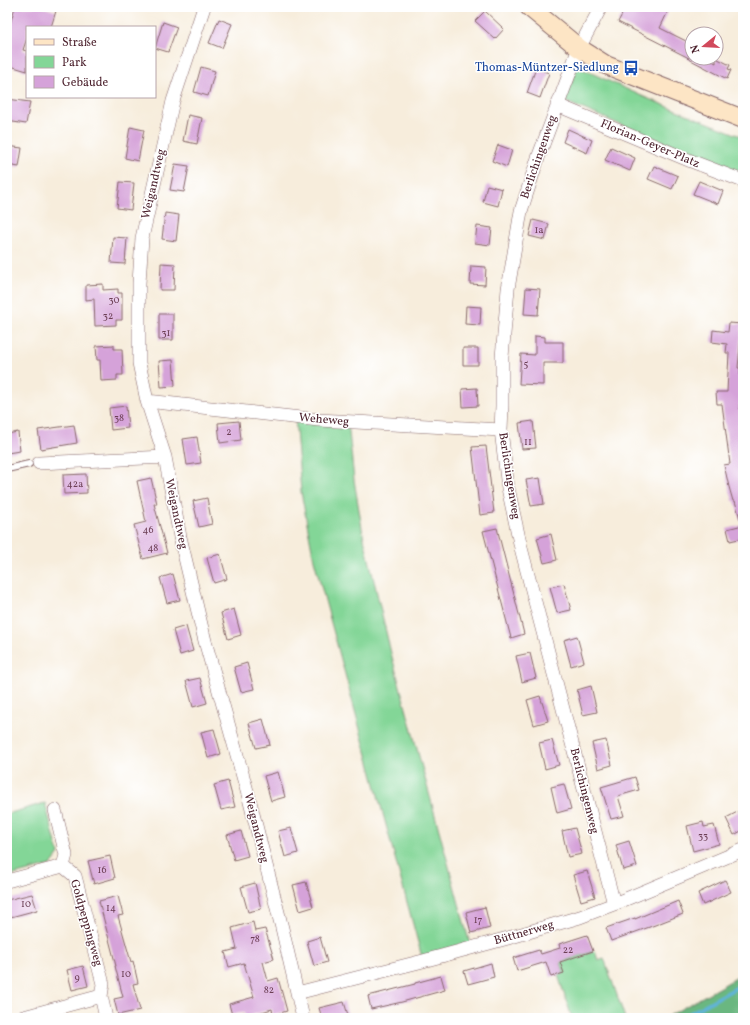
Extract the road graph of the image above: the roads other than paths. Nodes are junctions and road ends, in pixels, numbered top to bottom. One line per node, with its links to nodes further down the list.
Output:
1 (204, 7): 8 (street, Weigandtweg)
2 (530, 7): 4 (main road)
3 (602, 7): 4 (street, Berlichingenweg)
4 (580, 48): 5 (street, Berlichingenweg); 6 (main road)
5 (557, 105): 7 (street, Florian-Geyer-Platz); 9 (street, Berlichingenweg)
6 (743, 119)
7 (743, 181)
8 (147, 401): 9 (street, Weheweg); 10 (street, Weigandtweg)
9 (501, 430): 17 (street, Berlichingenweg)
10 (165, 457): 11 (street); 18 (street, Weigandtweg)
11 (34, 464): 12 (lane)
12 (7, 469)
13 (55, 810): 15 (street, Goldpeppingweg)
14 (743, 850): 17 (street, Büttnerweg)
15 (63, 866): 16 (street); 19 (street, Goldpeppingweg)
16 (7, 881)
17 (614, 904): 18 (street, Büttnerweg)
18 (297, 993): 22 (street, Weigandtweg)
19 (101, 996): 20 (street); 21 (street, Goldpeppingweg)
20 (20, 1018)
21 (106, 1018)
22 (303, 1018)

